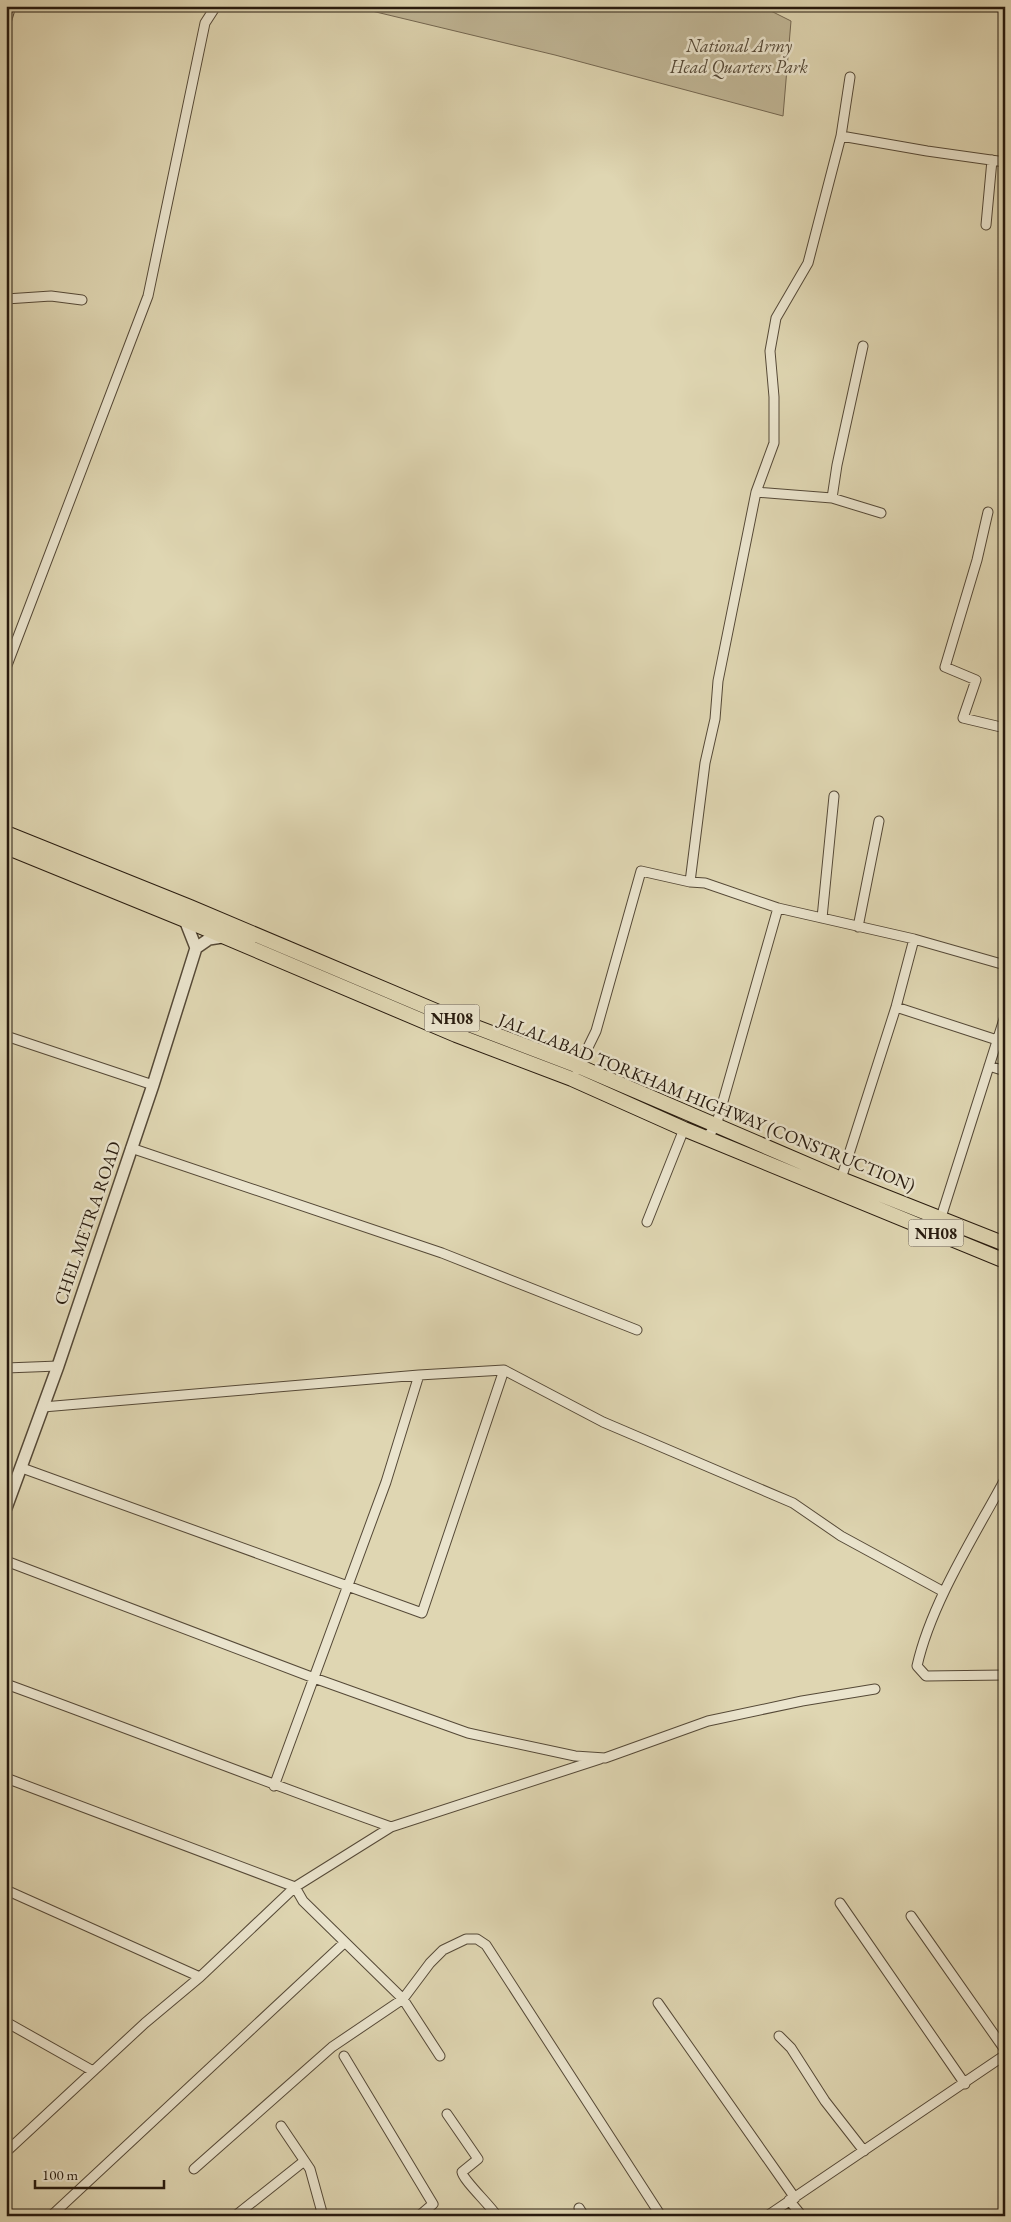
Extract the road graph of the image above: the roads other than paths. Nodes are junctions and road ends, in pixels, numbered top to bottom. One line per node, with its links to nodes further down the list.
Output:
1 (11, 6): 3 (street)
2 (216, 6): 16 (street)
3 (6, 22)
4 (850, 78): 5 (street)
5 (841, 136): 6 (street); 12 (street)
6 (992, 160): 7 (street); 8 (street)
7 (1005, 162)
8 (986, 225)
9 (6, 299): 10 (street)
10 (82, 300)
11 (863, 346): 13 (street)
12 (756, 492): 13 (street); 22 (street)
13 (832, 498): 15 (street)
14 (988, 512): 17 (street)
15 (881, 513)
16 (6, 668)
17 (1005, 728)
18 (834, 796): 24 (street)
19 (880, 821): 26 (street)
20 (6, 833): 35 (highway, JALALABAD TORKHAM HIGHWAY (CONSTRUCTION) / NH08)
21 (6, 847): 25 (highway, NH08)
22 (690, 882): 23 (street); 35 (street)
23 (778, 908): 24 (street); 40 (street)
24 (822, 918): 26 (street)
25 (185, 920): 27 (highway, NH08); 29 (street)
26 (858, 926): 28 (street)
27 (222, 936): 29 (street); 38 (highway, NH08)
28 (914, 939): 30 (street); 31 (street)
29 (196, 948): 39 (street, CHEL METRA ROAD)
30 (1005, 965)
31 (896, 1007): 34 (street); 44 (street)
32 (1005, 1016): 34 (street)
33 (6, 1036): 39 (street)
34 (997, 1040): 36 (street)
35 (578, 1066): 38 (street); 40 (highway, JALALABAD TORKHAM HIGHWAY (CONSTRUCTION) / NH08)
36 (989, 1066): 37 (street); 48 (street)
37 (1005, 1071)
38 (572, 1079): 41 (highway, NH08)
39 (153, 1084): 43 (street, CHEL METRA ROAD)
40 (716, 1126): 42 (street); 44 (highway, JALALABAD TORKHAM HIGHWAY (CONSTRUCTION) / NH08)
41 (684, 1129): 42 (highway, NH08); 49 (street)
42 (706, 1138): 45 (highway, NH08)
43 (131, 1148): 53 (street); 54 (street, CHEL METRA ROAD)
44 (841, 1179): 45 (street); 46 (highway, JALALABAD TORKHAM HIGHWAY (CONSTRUCTION) / NH08)
45 (831, 1190): 47 (highway, NH08)
46 (898, 1202): 47 (highway, NH08); 48 (highway, JALALABAD TORKHAM HIGHWAY (CONSTRUCTION) / NH08)
47 (867, 1204): 50 (highway, NH08)
48 (941, 1218): 50 (street); 51 (highway, JALALABAD TORKHAM HIGHWAY (CONSTRUCTION) / NH08)
49 (647, 1222)
50 (936, 1233): 52 (highway, NH08)
51 (1005, 1244)
52 (1005, 1261)
53 (638, 1330)
54 (58, 1366): 55 (street); 58 (street, CHEL METRA ROAD)
55 (6, 1368)
56 (504, 1370): 57 (street); 63 (street); 64 (street)
57 (419, 1375): 58 (street); 63 (street)
58 (43, 1407): 59 (street, CHEL METRA ROAD)
59 (22, 1468): 61 (street, CHEL METRA ROAD); 63 (street)
60 (1005, 1478): 64 (street)
61 (6, 1508)
62 (6, 1561): 66 (street)
63 (349, 1585): 66 (street)
64 (944, 1592): 65 (street)
65 (1005, 1675)
66 (314, 1678): 69 (street); 71 (street)
67 (6, 1684): 71 (street)
68 (876, 1689): 69 (street)
69 (605, 1758): 72 (street)
70 (6, 1778): 73 (street)
71 (274, 1786): 72 (street)
72 (391, 1827): 73 (street)
73 (295, 1886): 77 (street); 78 (street)
74 (6, 1890): 78 (street)
75 (840, 1903): 88 (street)
76 (911, 1916): 83 (street)
77 (344, 1943): 79 (street); 96 (street)
78 (200, 1977): 87 (street)
79 (403, 1999): 86 (street); 94 (street); 101 (street)
80 (658, 2004): 95 (street)
81 (6, 2022): 87 (street)
82 (779, 2036): 91 (street)
83 (1005, 2050)
84 (1005, 2055): 88 (street)
85 (344, 2056): 99 (street)
86 (440, 2056)
87 (93, 2071): 92 (street)
88 (965, 2084): 91 (street)
89 (447, 2114): 100 (street)
90 (282, 2126): 93 (street)
91 (864, 2151): 95 (street)
92 (6, 2152)
93 (303, 2162): 97 (street); 98 (street)
94 (194, 2169)
95 (792, 2199): 102 (street); 103 (street)
96 (52, 2216)
97 (235, 2216)
98 (323, 2216)
99 (420, 2216)
100 (497, 2216)
101 (661, 2216)
102 (767, 2216)
103 (802, 2216)

